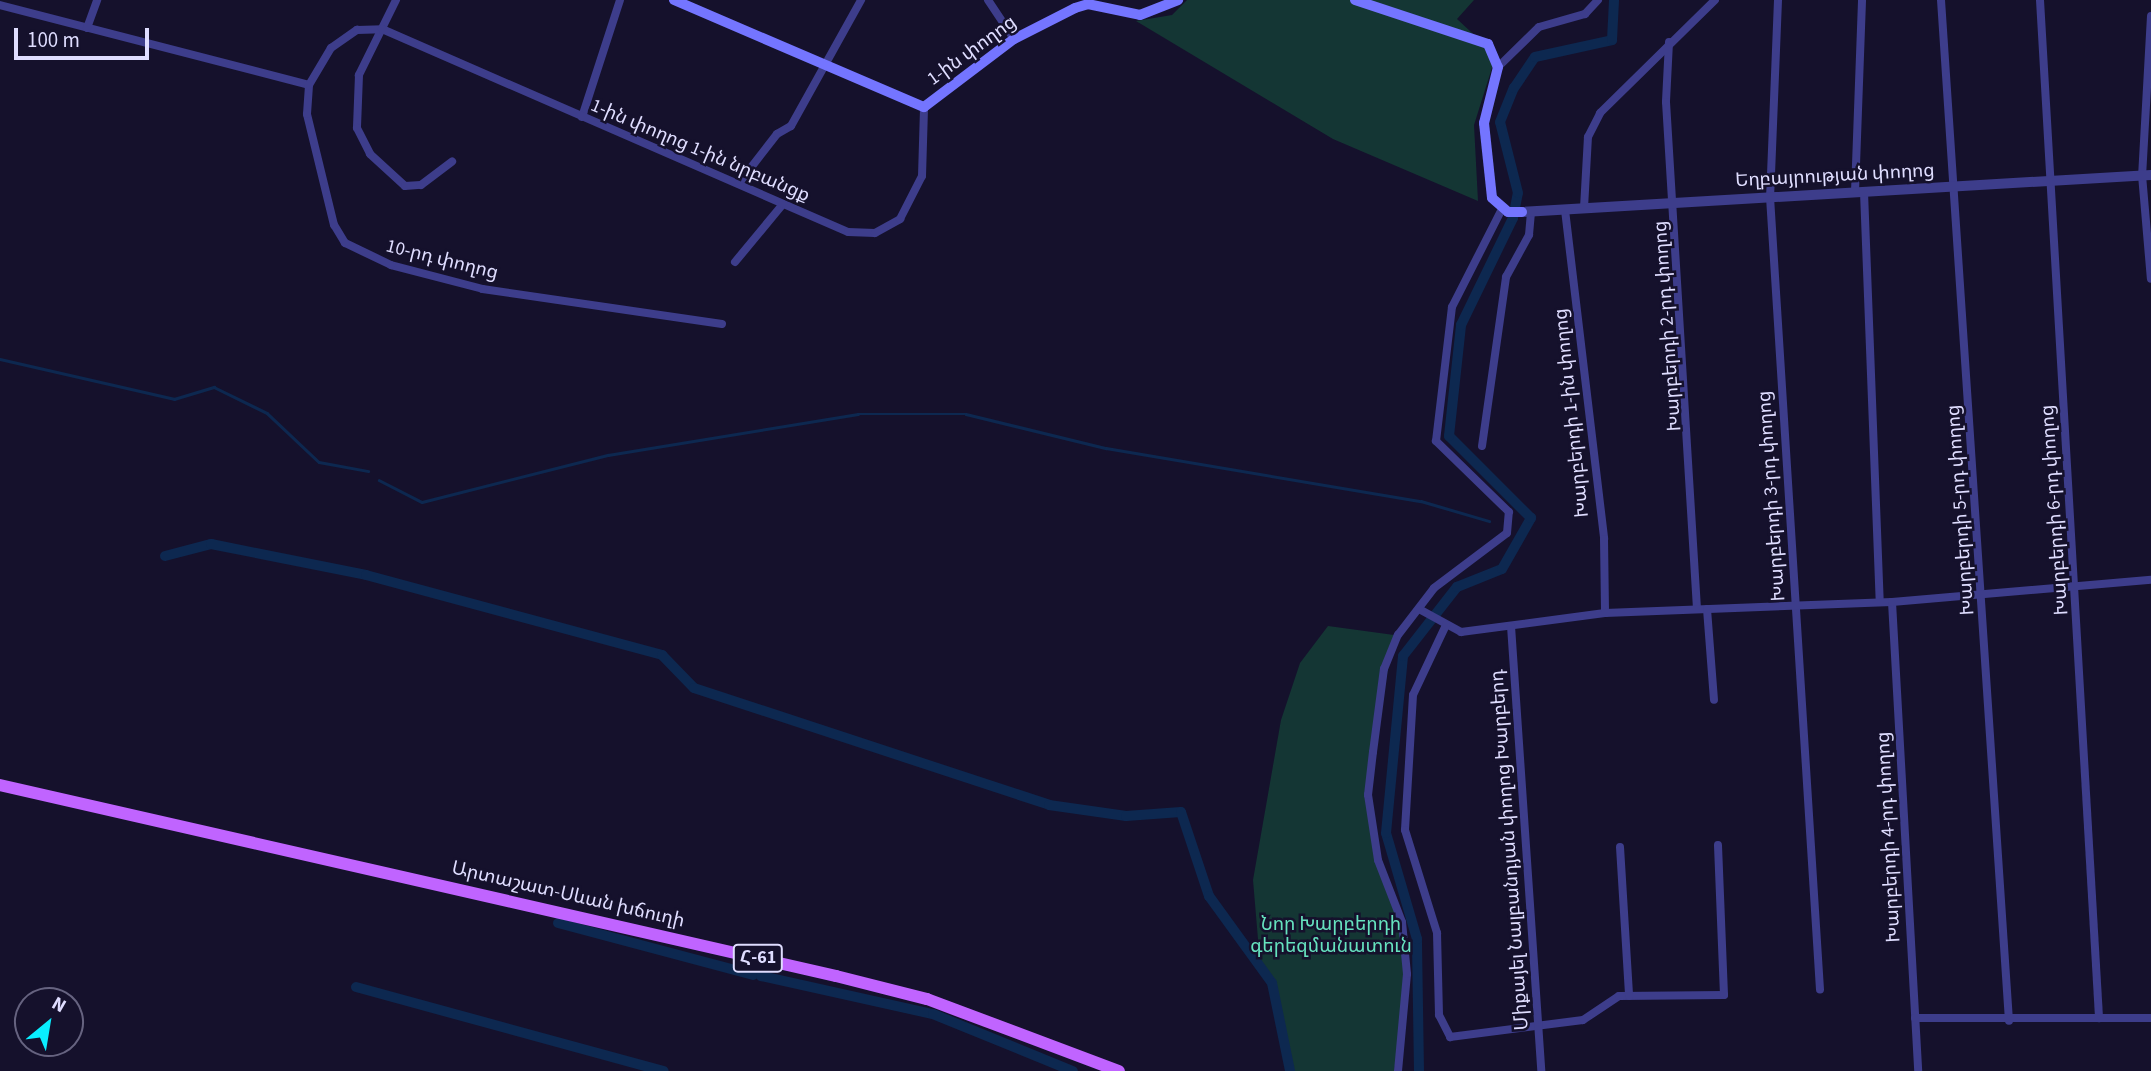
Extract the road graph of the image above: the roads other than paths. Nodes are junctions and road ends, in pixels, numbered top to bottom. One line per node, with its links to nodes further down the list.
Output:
1 (97, 0): 17 (street)
2 (396, 0): 18 (street)
3 (620, 0): 25 (street)
4 (674, 0): 21 (main road, 1-ին փողոց)
5 (861, 0): 21 (street)
6 (988, 0): 19 (street)
7 (1178, 0): 19 (main road, 1-ին փողոց)
8 (1355, 0): 22 (main road)
9 (1598, 0): 22 (street)
10 (1715, 0): 20 (street)
11 (1777, 0): 32 (street, Խարբերդի 3-րդ փողոց)
12 (1861, 0): 31 (street)
13 (1941, 0): 30 (street, Խարբերդի 5-րդ փողոց)
14 (2040, 0): 28 (street, Խարբերդի 6-րդ փողոց)
15 (0, 5): 17 (street)
16 (2151, 16): 27 (street)
17 (87, 28): 23 (street)
18 (382, 29): 23 (street); 25 (street, 1-ին փողոց 1-ին նրբանցք); 26 (street)
19 (1014, 39): 24 (main road, 1-ին փողոց)
20 (1669, 42): 33 (street, Խարբերդի 2-րդ փողոց); 35 (street)
21 (822, 65): 24 (main road, 1-ին փողոց); 29 (street)
22 (1498, 67): 37 (main road)
23 (309, 85): 41 (street, 10-րդ փողոց)
24 (924, 107): 34 (street, 1-ին փողոց 1-ին նրբանցք)
25 (582, 117): 29 (street, 1-ին փողոց 1-ին նրբանցք)
26 (452, 162)
27 (2146, 175): 28 (street, Եղբայրության փողոց); 40 (street)
28 (2049, 181): 30 (street, Եղբայրության փողոց); 44 (street, Խարբերդի 6-րդ փողոց)
29 (739, 183): 34 (street, 1-ին փողոց 1-ին նրբանցք)
30 (1955, 186): 31 (street, Եղբայրության փողոց); 45 (street, Խարբերդի 5-րդ փողոց)
31 (1859, 192): 32 (street, Եղբայրության փողոց); 46 (street)
32 (1770, 197): 33 (street, Եղբայրության փողոց); 48 (street, Խարբերդի 3-րդ փողոց)
33 (1676, 203): 35 (street, Եղբայրության փողոց); 50 (street, Խարբերդի 2-րդ փողոց)
34 (783, 204): 39 (street)
35 (1584, 208): 36 (street, Եղբայրության փողոց)
36 (1565, 210): 38 (street, Եղբայրության փողոց); 52 (street, Խարբերդի 1-ին փողոց)
37 (1505, 211): 38 (main road); 49 (street)
38 (1526, 212): 42 (street)
39 (735, 262)
40 (2151, 279)
41 (722, 324)
42 (1482, 446)
43 (2151, 580): 44 (street)
44 (2077, 588): 45 (street); 62 (street, Խարբերդի 6-րդ փողոց)
45 (1983, 596): 47 (street); 64 (street, Խարբերդի 5-րդ փողոց)
46 (1880, 602): 47 (street); 48 (street)
47 (1892, 602): 61 (street, Խարբերդի 4-րդ փողոց)
48 (1795, 605): 51 (street); 59 (street, Խարբերդի 3-րդ փողոց)
49 (1419, 609): 53 (street); 67 (street)
50 (1697, 609): 51 (street); 52 (street)
51 (1707, 609): 55 (street)
52 (1605, 613): 54 (street)
53 (1446, 625): 54 (street); 65 (street)
54 (1511, 626): 65 (street, Միքայել Նալբանդյան փողոց Խարբերդ)
55 (1714, 700)
56 (0, 785): 66 (main road, Արտաշատ-Սևան խճուղի / Հ-61)
57 (1718, 845): 60 (street)
58 (1620, 847): 60 (street)
59 (1819, 989)
60 (1629, 996): 65 (street)
61 (1915, 1018): 64 (street); 69 (street, Խարբերդի 4-րդ փողոց)
62 (2099, 1018): 63 (street); 64 (street)
63 (2151, 1018)
64 (2009, 1021)
65 (1537, 1027): 68 (street, Միքայել Նալբանդյան փողոց Խարբերդ)
66 (1119, 1071)
67 (1398, 1071)
68 (1541, 1071)
69 (1918, 1071)

